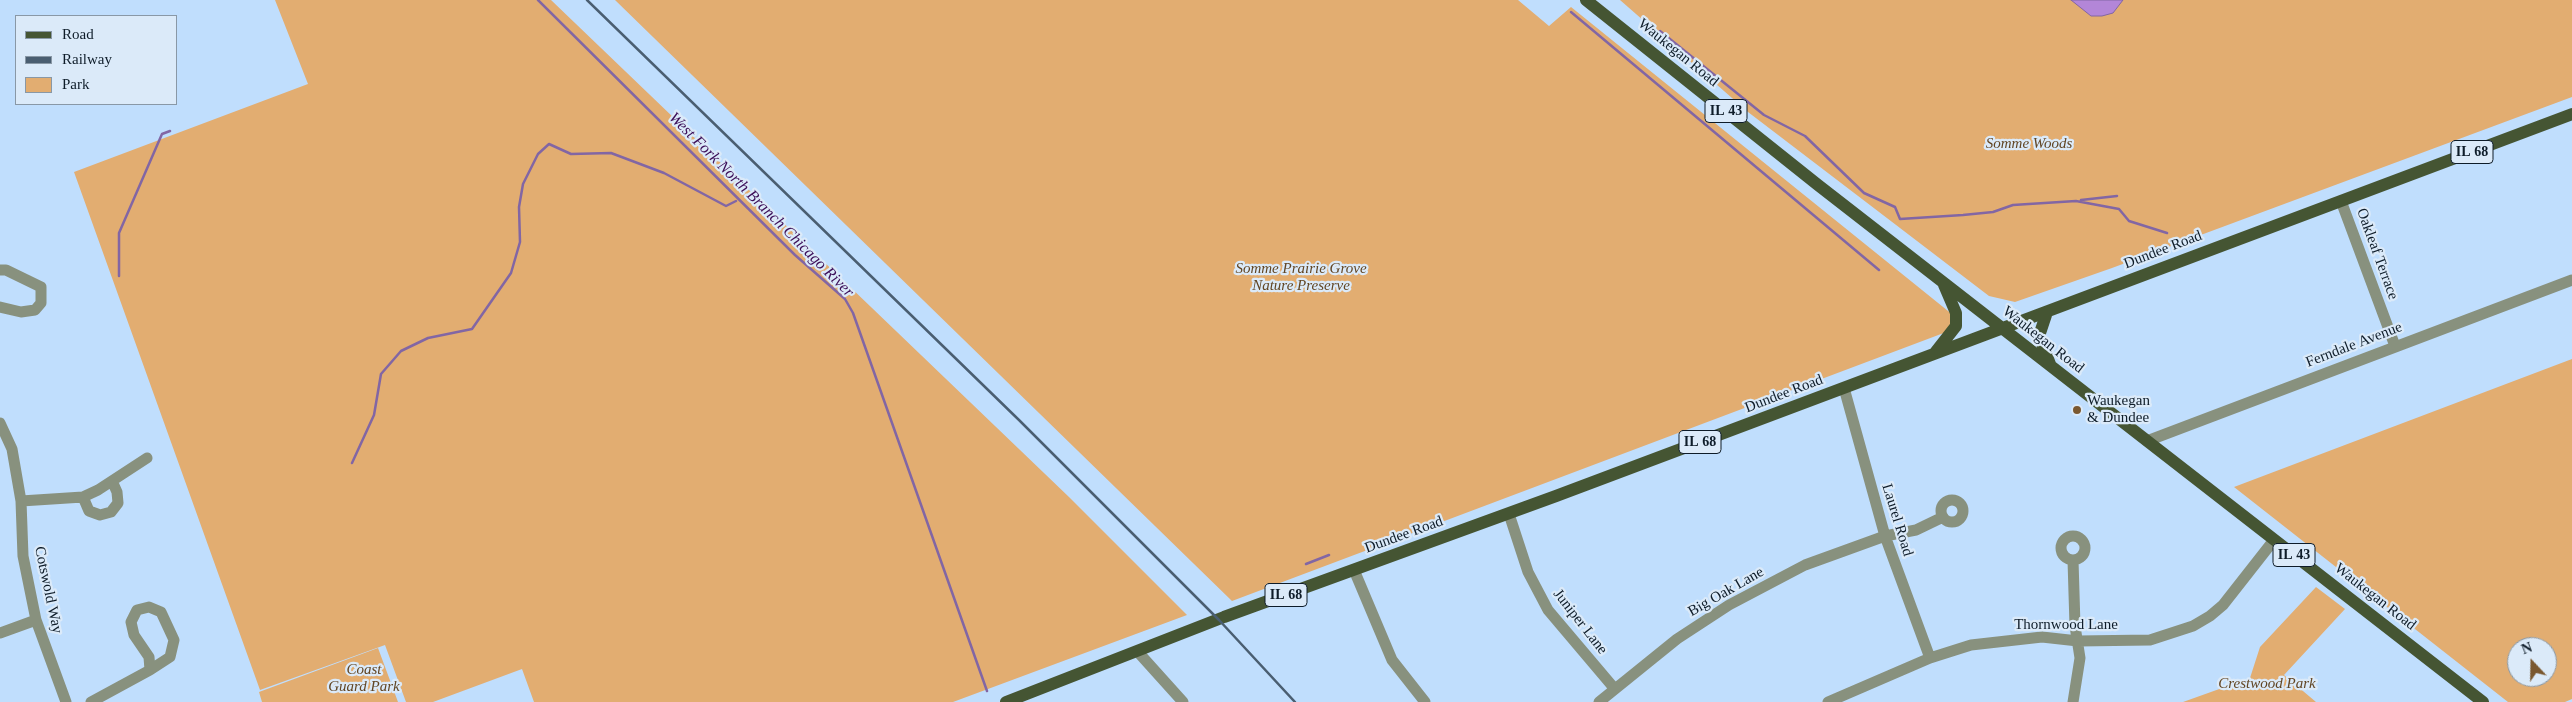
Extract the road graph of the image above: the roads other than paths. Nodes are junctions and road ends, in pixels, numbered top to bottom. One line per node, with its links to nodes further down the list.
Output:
1 (1586, 0): 6 (main road, Waukegan Road / IL 43)
2 (2572, 114): 3 (main road, Dundee Road / IL 68)
3 (2341, 201): 8 (main road, Dundee Road / IL 68); 10 (street, Oakleaf Terrace)
4 (0, 270): 7 (street)
5 (2572, 280): 10 (street, Ferndale Avenue)
6 (1943, 282): 9 (main road, Waukegan Road / IL 43); 11 (main road)
7 (0, 307)
8 (2047, 312): 9 (main road, Dundee Road / IL 68); 12 (main road)
9 (2002, 329): 11 (main road, Dundee Road / IL 68); 12 (main road, Waukegan Road / IL 43)
10 (2395, 346): 15 (street, Ferndale Avenue)
11 (1934, 354): 13 (main road, Dundee Road / IL 68)
12 (2051, 367): 15 (main road, Waukegan Road / IL 43)
13 (1844, 388): 20 (main road, Dundee Road / IL 68); 22 (street, Laurel Road)
14 (0, 424): 19 (street, Cotswold Way)
15 (2147, 441): 23 (main road, Waukegan Road / IL 43)
16 (147, 458): 17 (street)
17 (112, 481): 18 (street); 18 (street)
18 (82, 497): 19 (street)
19 (21, 501): 26 (street, Cotswold Way)
20 (1509, 514): 25 (main road, Dundee Road / IL 68); 32 (street, Juniper Lane)
21 (1943, 517): 22 (street, Big Oak Lane)
22 (1885, 536): 30 (street, Laurel Road); 32 (street, Big Oak Lane)
23 (2274, 540): 28 (street, Thornwood Lane); 41 (main road, Waukegan Road / IL 43)
24 (2073, 560): 28 (street)
25 (1354, 570): 29 (main road, Dundee Road / IL 68); 37 (street)
26 (36, 620): 27 (street); 34 (street, Cotswold Way)
27 (0, 633)
28 (2078, 641): 30 (street, Thornwood Lane); 40 (street)
29 (1138, 652): 33 (main road, Dundee Road / IL 68); 36 (street)
30 (1930, 658): 39 (street, Thornwood Lane)
31 (150, 670): 31 (street); 35 (street)
32 (1614, 688): 38 (street, Big Oak Lane)
33 (1009, 701)
34 (66, 702)
35 (91, 702)
36 (1183, 702)
37 (1425, 702)
38 (1599, 702)
39 (1828, 702)
40 (2073, 702)
41 (2483, 702)

